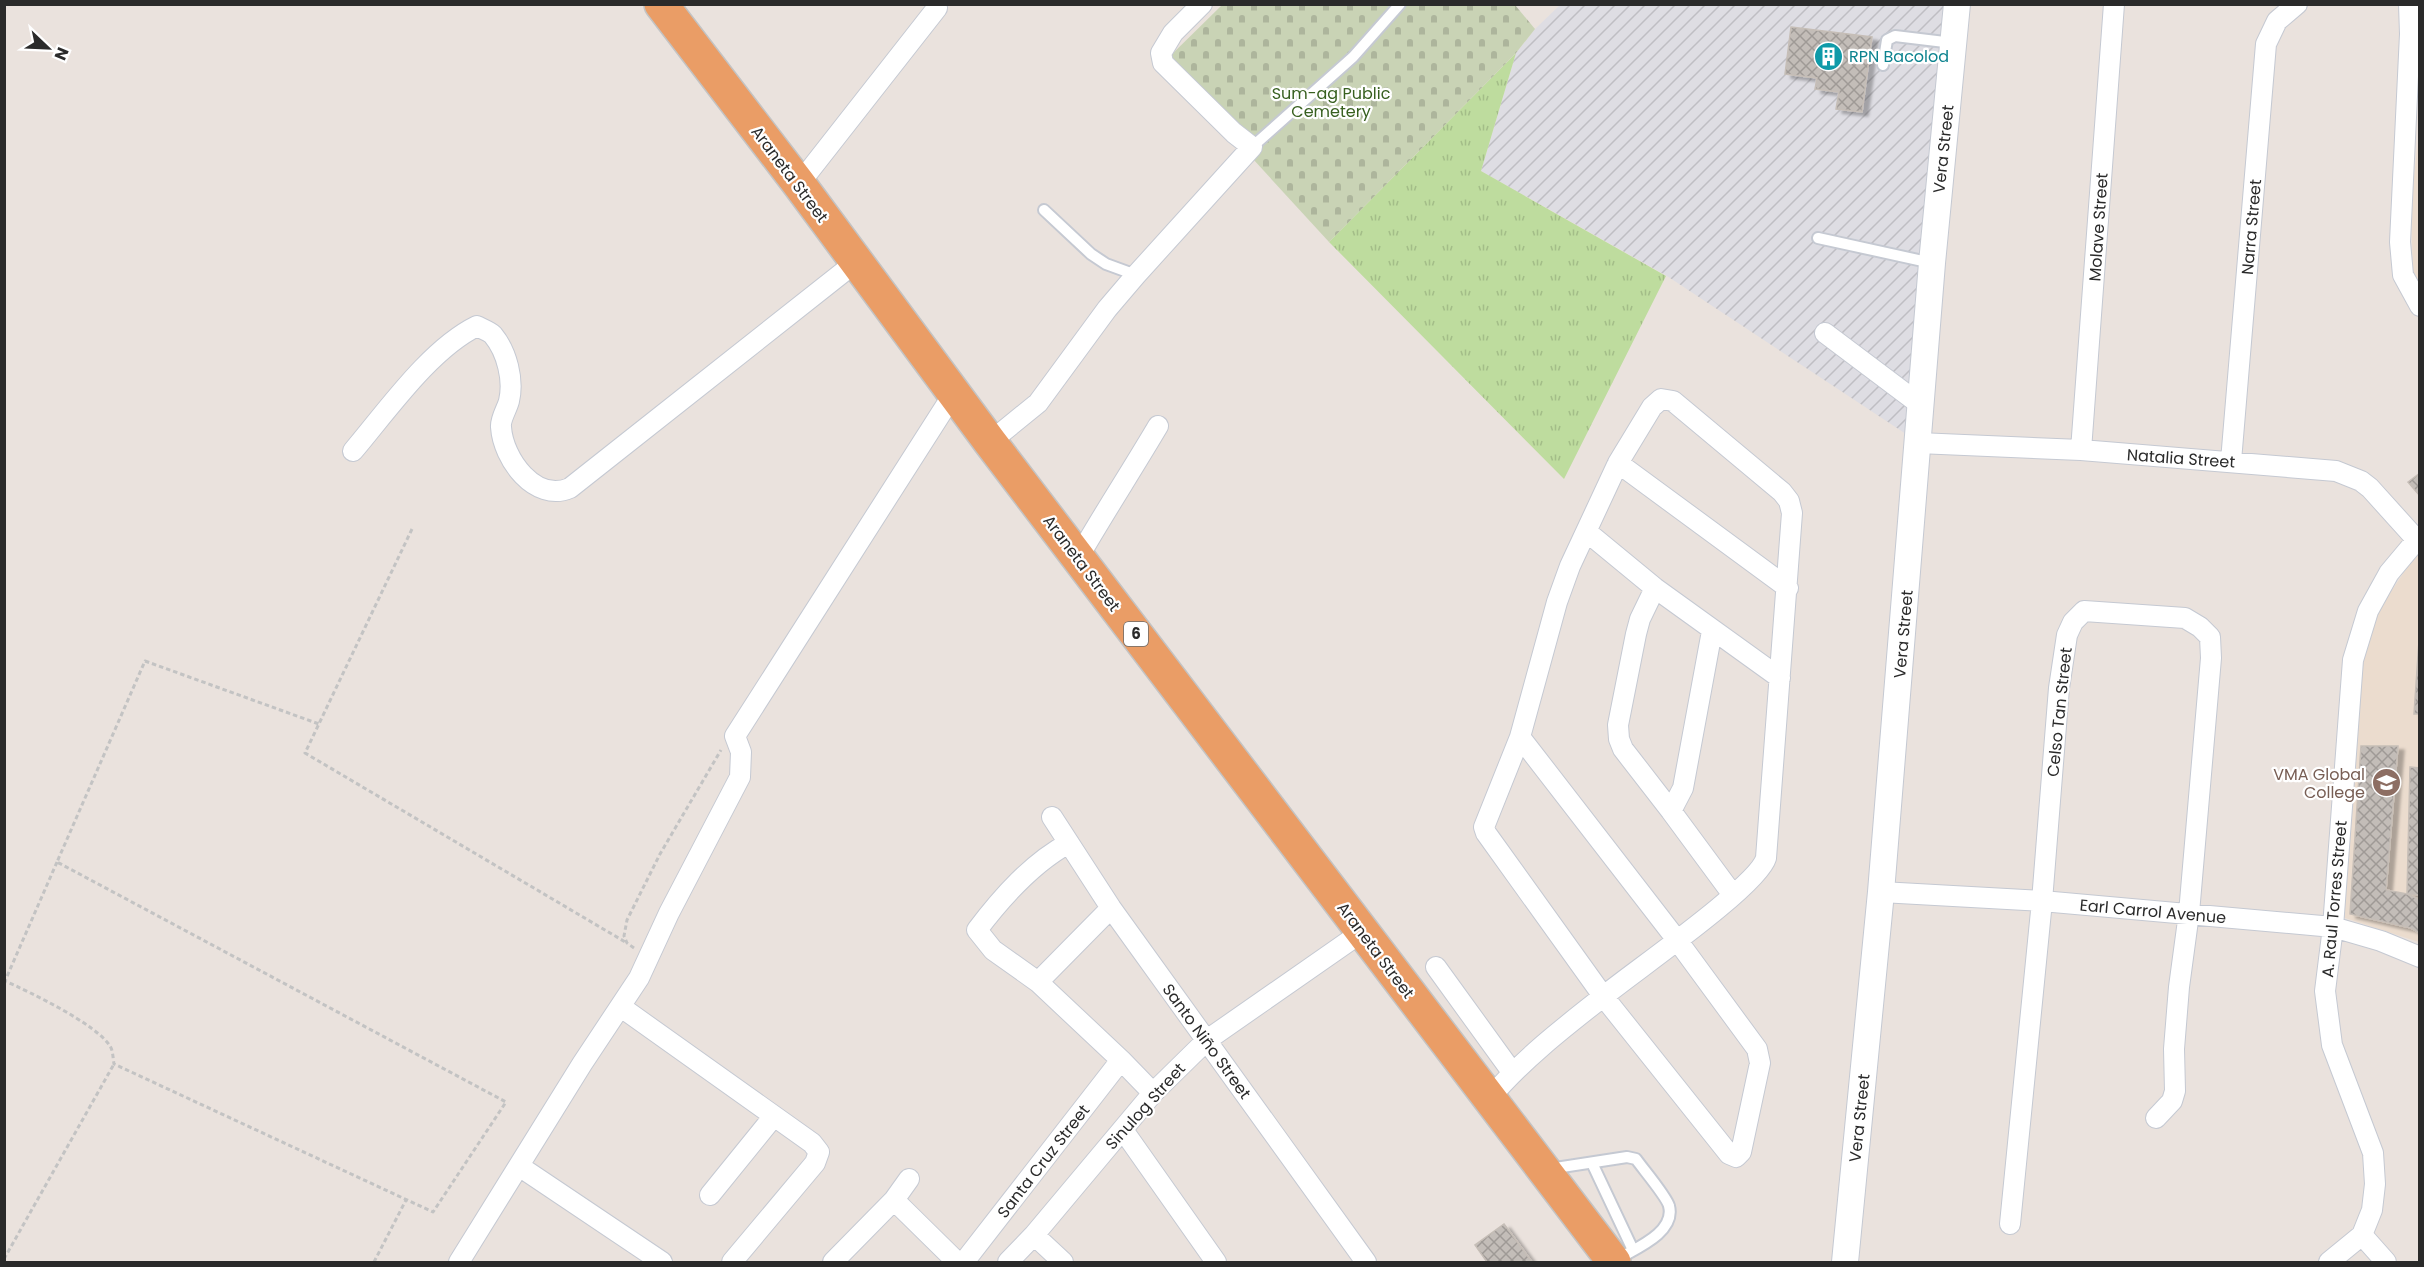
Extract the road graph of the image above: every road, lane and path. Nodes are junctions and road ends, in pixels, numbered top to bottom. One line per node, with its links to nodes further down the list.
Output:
1 (661, 4): 12 (highway, Araneta Street / 6)
2 (1202, 4): 11 (street)
3 (1401, 4): 11 (lane)
4 (1957, 4): 9 (street, Vera Street)
5 (2114, 4): 25 (street, Molave Street)
6 (2297, 4): 27 (street, Narra Street)
7 (2409, 4): 18 (street)
8 (938, 8): 12 (street)
9 (1953, 43): 10 (lane); 16 (street, Vera Street)
10 (1883, 65)
11 (1252, 147): 17 (street)
12 (799, 184): 15 (highway, Araneta Street / 6)
13 (1044, 210): 17 (lane)
14 (1818, 238): 16 (lane)
15 (856, 262): 20 (highway, Araneta Street / 6); 26 (street)
16 (1932, 263): 21 (street, Vera Street)
17 (1136, 275): 23 (street)
18 (2420, 306)
19 (1825, 333): 21 (street)
20 (954, 393): 23 (highway, Araneta Street / 6); 38 (street)
21 (1922, 406): 24 (street, Vera Street)
22 (1158, 426): 32 (street)
23 (990, 442): 32 (highway, Araneta Street / 6)
24 (1918, 443): 25 (street, Natalia Street); 44 (street, Vera Street)
25 (2081, 450): 27 (street, Natalia Street)
26 (352, 451)
27 (2231, 461): 31 (street, Natalia Street)
28 (1618, 463): 30 (street); 34 (street); 34 (street)
29 (412, 529): 37 (path)
30 (1587, 532): 33 (street); 39 (street)
31 (2418, 538): 49 (street, A. Raul Torres Street)
32 (1078, 558): 50 (highway, Araneta Street / 6)
33 (1655, 588): 35 (street); 40 (street)
34 (1788, 588): 36 (street)
35 (1712, 630): 36 (street); 40 (street)
36 (1780, 678): 45 (street)
37 (319, 724): 43 (path); 52 (path)
38 (735, 736): 52 (path); 54 (street)
39 (1520, 737): 51 (street); 58 (street)
40 (1671, 811): 45 (street)
41 (1052, 817): 42 (street, Santo Niño Street)
42 (1069, 843): 47 (street, Santo Niño Street); 57 (street)
43 (57, 862): 56 (path); 74 (path)
44 (1881, 892): 46 (street, Earl Carrol Avenue); 92 (street, Vera Street)
45 (1733, 895): 51 (street)
46 (2042, 901): 48 (street, Earl Carrol Avenue); 48 (street, Celso Tan Street); 76 (street, Celso Tan Street)
47 (1111, 908): 57 (street); 60 (street, Santo Niño Street)
48 (2189, 914): 49 (street, Earl Carrol Avenue); 67 (street, Celso Tan Street)
49 (2333, 927): 53 (street, Earl Carrol Avenue); 78 (street, A. Raul Torres Street)
50 (1362, 932): 60 (street, Sinulog Street); 65 (highway, Araneta Street / 6)
51 (1677, 940): 58 (street); 58 (street)
52 (627, 943): 54 (path)
53 (2420, 957)
54 (648, 958): 59 (street)
55 (1436, 967): 63 (street)
56 (5, 981): 62 (path)
57 (1038, 982): 61 (street)
58 (1603, 996): 63 (street)
59 (621, 1006): 66 (street); 70 (street)
60 (1207, 1040): 64 (street, Sinulog Street); 91 (street, Santo Niño Street)
61 (1121, 1060): 64 (street); 87 (street, Santa Cruz Street)
62 (114, 1064): 74 (path); 80 (path)
63 (1512, 1072): 65 (street)
64 (1153, 1093): 68 (street, Sinulog Street)
65 (1489, 1099): 71 (highway, Araneta Street / 6)
66 (774, 1116): 73 (street); 85 (street)
67 (2156, 1118)
68 (1123, 1130): 77 (street, Sinulog Street); 90 (street)
69 (1592, 1163): 71 (lane); 79 (lane); 79 (lane)
70 (519, 1166): 83 (street); 84 (street)
71 (1543, 1170): 79 (highway, Araneta Street / 6)
72 (909, 1179): 75 (street)
73 (710, 1195)
74 (406, 1200): 82 (path)
75 (894, 1200): 81 (street); 86 (street)
76 (2010, 1224)
77 (1034, 1235): 88 (street, Sinulog Street); 89 (street)
78 (2362, 1235): 93 (street); 94 (street)
79 (1620, 1258)
80 (4, 1259)
81 (836, 1262)
82 (374, 1263)
83 (459, 1263)
84 (662, 1263)
85 (732, 1263)
86 (957, 1263)
87 (964, 1263)
88 (1008, 1263)
89 (1063, 1263)
90 (1216, 1263)
91 (1366, 1263)
92 (1845, 1263)
93 (2329, 1263)
94 (2386, 1263)

